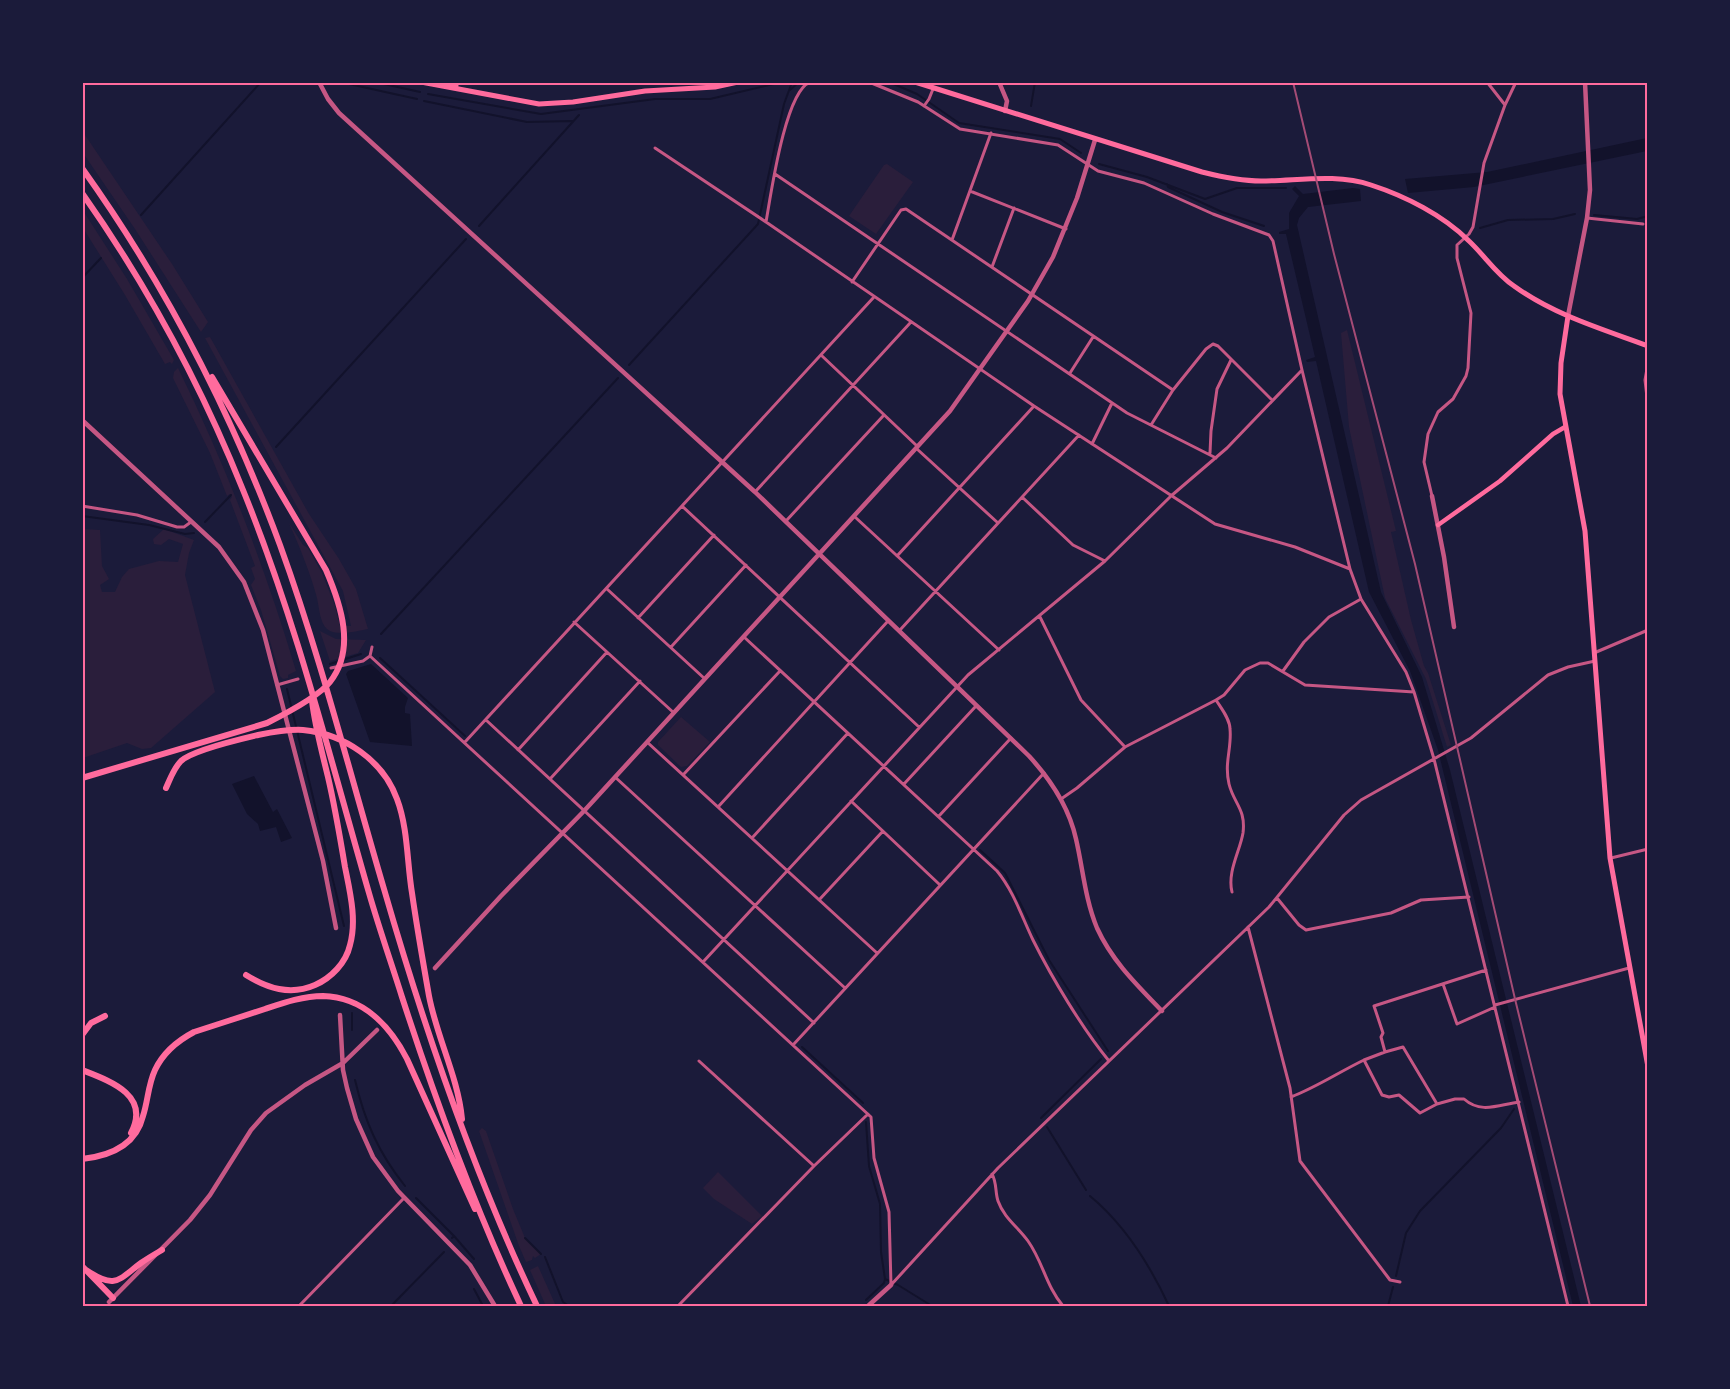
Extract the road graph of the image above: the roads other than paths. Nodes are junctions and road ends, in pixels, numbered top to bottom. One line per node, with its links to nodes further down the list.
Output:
1 (319, 82): 64 (street)
2 (421, 82): 13 (main road)
3 (445, 82): 13 (main road)
4 (738, 82): 13 (main road)
5 (810, 82): 22 (street)
6 (869, 82): 14 (street)
7 (915, 82): 12 (main road)
8 (999, 82): 16 (street)
9 (1487, 82): 15 (street)
10 (1516, 82): 15 (street)
11 (1585, 82): 26 (street)
12 (933, 88): 14 (street); 16 (main road)
13 (475, 93)
14 (925, 104): 17 (street)
15 (1505, 105): 30 (street)
16 (1005, 111): 18 (main road)
17 (991, 133): 20 (street); 23 (street)
18 (1095, 140): 20 (street); 30 (main road)
19 (655, 148): 27 (street)
20 (1088, 165): 29 (street); 47 (street)
21 (82, 168): 38 (highway)
22 (775, 174): 27 (street); 32 (street)
23 (970, 190): 25 (street); 31 (street)
24 (82, 193): 110 (highway)
25 (1014, 208): 29 (street); 33 (street)
26 (1587, 218): 28 (street); 37 (street)
27 (766, 222): 34 (street)
28 (1642, 224)
29 (1066, 229): 35 (street)
30 (1466, 238): 37 (main road); 68 (street)
31 (952, 240): 32 (street); 33 (street)
32 (879, 242): 34 (street); 40 (street)
33 (992, 267): 35 (street)
34 (852, 282): 36 (street)
35 (1032, 295): 40 (street); 41 (street)
36 (874, 297): 39 (street); 43 (street)
37 (1568, 316): 42 (main road); 58 (main road)
38 (179, 322): 130 (highway); 184 (highway)
39 (910, 322): 46 (street); 49 (street)
40 (1007, 331): 46 (street); 48 (street)
41 (1094, 337): 48 (street); 50 (street)
42 (1647, 346)
43 (820, 355): 49 (street); 64 (street)
44 (1231, 360): 50 (street); 51 (street); 62 (street)
45 (1647, 363): 54 (street)
46 (980, 370): 53 (street); 61 (street)
47 (1302, 370): 51 (street); 82 (street)
48 (1070, 373): 52 (street)
49 (852, 385): 55 (street); 66 (street)
50 (1173, 390): 57 (street)
51 (1272, 400): 63 (street)
52 (1112, 403): 57 (street); 60 (street)
53 (1035, 406): 59 (street); 65 (street)
54 (1647, 406)
55 (884, 415): 61 (street); 74 (street)
56 (82, 420): 73 (street)
57 (1151, 425): 62 (street)
58 (1565, 428): 76 (main road); 99 (main road)
59 (1079, 435): 60 (street); 69 (street)
60 (1092, 444): 67 (street)
61 (918, 448): 65 (street); 72 (street)
62 (1210, 454): 63 (street)
63 (1216, 458): 67 (street)
64 (722, 462): 66 (street); 71 (street)
65 (960, 488): 75 (street); 79 (street)
66 (754, 492): 74 (street)
67 (1171, 496): 80 (street); 82 (street)
68 (1432, 496): 76 (street)
69 (1022, 497): 75 (street); 80 (street)
70 (82, 506): 73 (street)
71 (682, 506): 77 (street); 83 (street)
72 (855, 517): 78 (street); 79 (street)
73 (192, 521): 109 (street)
74 (786, 521): 78 (street)
75 (998, 523): 84 (street)
76 (1438, 525): 91 (street)
77 (714, 535): 81 (street); 88 (street)
78 (821, 554): 85 (street); 89 (street)
79 (897, 556): 84 (street)
80 (1105, 561): 87 (street)
81 (746, 565): 85 (street); 96 (street)
82 (1350, 570): 86 (street)
83 (607, 589): 88 (street); 90 (street)
84 (935, 591): 92 (street); 97 (street)
85 (780, 597): 94 (street); 102 (street)
86 (1361, 599): 105 (street); 112 (street)
87 (1040, 616): 97 (street); 123 (street)
88 (639, 618): 96 (street)
89 (890, 620): 92 (street); 102 (street)
90 (574, 622): 98 (street); 117 (street)
91 (1454, 627)
92 (900, 630): 111 (street)
93 (1647, 630): 99 (street)
94 (744, 637): 104 (street); 107 (street)
95 (372, 647): 100 (street)
96 (671, 647): 107 (street)
97 (999, 650): 111 (street)
98 (607, 652): 108 (street); 124 (street)
99 (1594, 653): 101 (main road)
100 (370, 656): 103 (street); 121 (street)
101 (1594, 661): 125 (street); 144 (main road)
102 (850, 662): 114 (street); 118 (street)
103 (332, 668)
104 (780, 670): 114 (street); 128 (street)
105 (1283, 671): 112 (street); 113 (street)
106 (298, 679): 109 (street)
107 (705, 679): 116 (street)
108 (640, 681): 116 (street); 131 (street)
109 (277, 685): 153 (street)
110 (311, 685): 160 (highway); 190 (highway)
111 (957, 686): 115 (street); 118 (street)
112 (1414, 692): 125 (street)
113 (1216, 700): 123 (street); 147 (street)
114 (814, 702): 119 (street); 136 (street)
115 (977, 705): 120 (street); 132 (street)
116 (674, 713): 122 (street)
117 (486, 720): 121 (street); 124 (street)
118 (919, 727): 126 (street)
119 (848, 733): 126 (street); 141 (street)
120 (1011, 737): 127 (street); 138 (street)
121 (465, 742): 140 (street)
122 (647, 742): 128 (street); 129 (street)
123 (1125, 747): 134 (street)
124 (518, 750): 131 (street)
125 (1436, 758): 148 (street); 149 (street)
126 (884, 765): 132 (street); 135 (street)
127 (1044, 772): 134 (street); 142 (street)
128 (683, 775): 136 (street)
129 (615, 777): 137 (street); 151 (street)
130 (82, 778)
131 (550, 779): 137 (street)
132 (904, 784): 138 (street)
133 (166, 788): 184 (highway)
134 (1061, 799): 164 (street)
135 (851, 801): 139 (street); 145 (street)
136 (718, 807): 141 (street)
137 (584, 811): 140 (street); 154 (street)
138 (939, 816): 142 (street)
139 (883, 831): 146 (street); 150 (street)
140 (563, 833): 156 (street); 158 (street)
141 (752, 838): 145 (street)
142 (974, 848): 146 (street); 174 (street)
143 (1647, 849): 144 (street)
144 (1610, 858): 157 (main road)
145 (787, 870): 150 (street); 151 (street)
146 (940, 885): 155 (street)
147 (1232, 891)
148 (1469, 897): 149 (street); 159 (street)
149 (1277, 898): 152 (street)
150 (819, 900): 155 (street)
151 (755, 905): 154 (street); 162 (street)
152 (1248, 927): 164 (street); 179 (street)
153 (336, 928)
154 (723, 940): 156 (street); 167 (street)
155 (877, 953): 162 (street)
156 (703, 962): 170 (street)
157 (1630, 967): 163 (street); 176 (main road)
158 (435, 968)
159 (1486, 970): 161 (street); 163 (street)
160 (246, 975)
161 (1443, 984): 163 (street); 171 (street)
162 (845, 988): 167 (street)
163 (1496, 1005): 181 (street)
164 (1162, 1011): 174 (street)
165 (340, 1015): 175 (street)
166 (105, 1016): 169 (highway)
167 (814, 1023): 170 (street)
168 (377, 1030): 175 (street)
169 (82, 1035)
170 (793, 1045): 183 (street)
171 (1385, 1052): 172 (street); 182 (street)
172 (1364, 1060): 179 (street); 182 (street)
173 (699, 1061): 187 (street)
174 (1109, 1061): 188 (street)
175 (343, 1063): 189 (street); 191 (street)
176 (1647, 1067)
177 (82, 1070): 185 (highway)
178 (82, 1076): 180 (highway)
179 (1291, 1097): 193 (street)
180 (82, 1100)
181 (1519, 1102): 182 (street); 203 (street)
182 (1437, 1104)
183 (868, 1114): 187 (street); 194 (street)
184 (463, 1128): 199 (highway)
185 (123, 1146): 186 (highway); 190 (highway)
186 (82, 1159)
187 (814, 1166): 200 (street)
188 (992, 1174): 194 (street); 202 (street)
189 (404, 1198): 196 (street); 197 (street)
190 (487, 1228): 198 (highway)
191 (162, 1250): 192 (highway); 195 (street)
192 (84, 1268): 195 (highway)
193 (1400, 1282)
194 (891, 1285): 201 (street)
195 (109, 1302)
196 (299, 1306)
197 (495, 1306)
198 (521, 1306)
199 (537, 1306)
200 (678, 1306)
201 (868, 1306)
202 (1063, 1306)
203 (1568, 1306)

